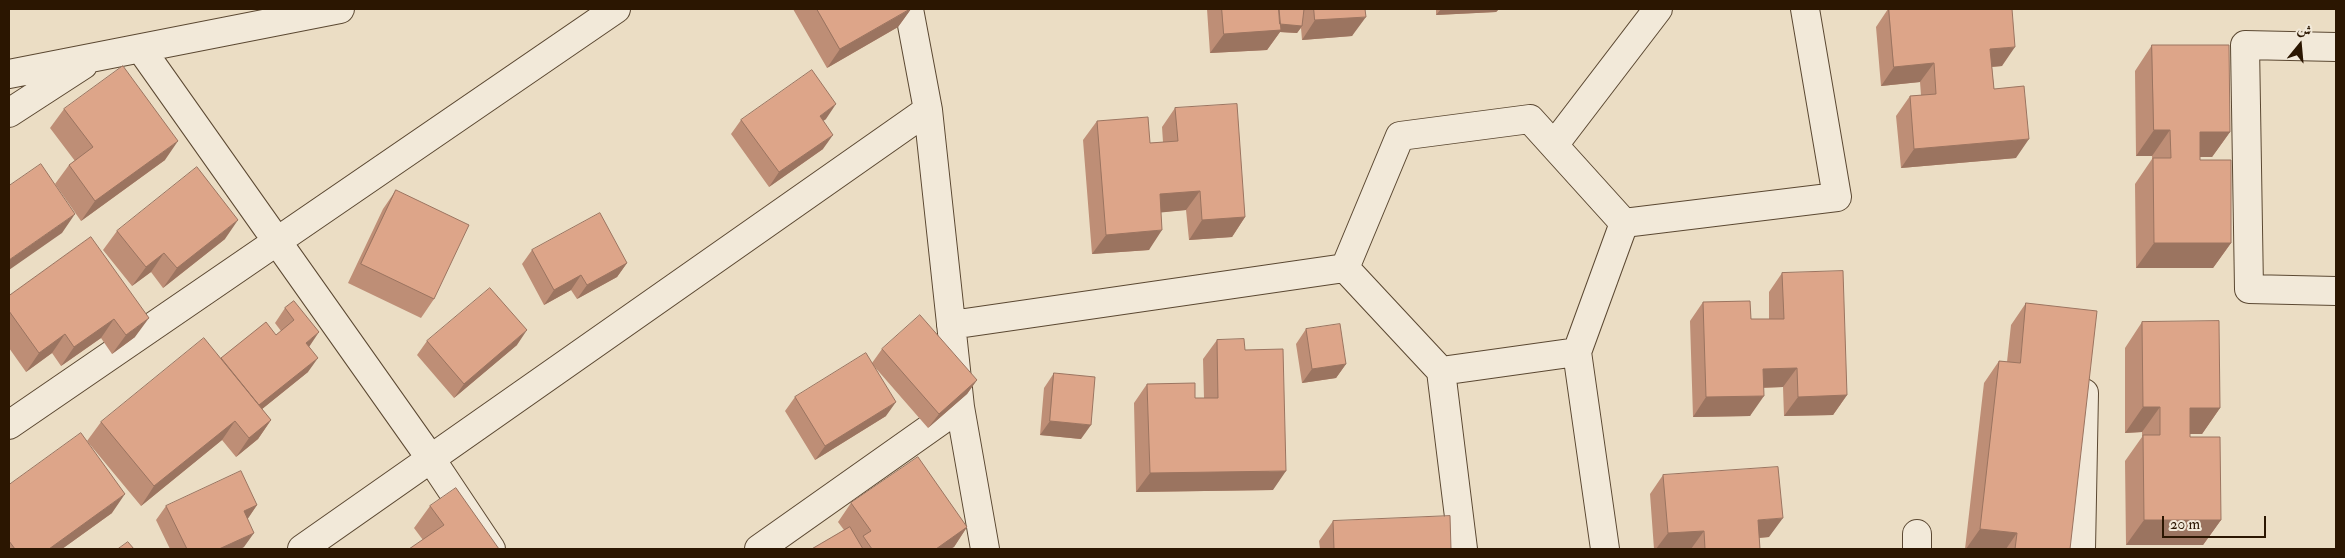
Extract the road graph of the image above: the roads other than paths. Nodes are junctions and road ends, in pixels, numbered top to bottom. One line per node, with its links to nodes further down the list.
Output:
1 (340, 9): 7 (street)
2 (616, 9): 14 (street)
3 (909, 9): 10 (street)
4 (1658, 9): 12 (street)
5 (1805, 9): 13 (street)
6 (2336, 47): 16 (street)
7 (141, 49): 8 (street); 14 (street)
8 (95, 58): 9 (street); 11 (street)
9 (9, 74)
10 (928, 110): 17 (street); 23 (street)
11 (9, 113)
12 (1554, 145): 13 (street); 15 (street)
13 (1624, 223): 18 (street)
14 (276, 242): 22 (street); 23 (street)
15 (1345, 268): 17 (street); 19 (street)
16 (2336, 291)
17 (951, 325): 21 (street)
18 (1577, 352): 19 (street); 29 (street)
19 (1441, 371): 28 (street)
20 (2084, 382): 30 (street)
21 (960, 407): 26 (street); 27 (street)
22 (9, 425)
23 (431, 459): 24 (street); 25 (street)
24 (302, 549)
25 (491, 549)
26 (759, 549)
27 (985, 549)
28 (1463, 549)
29 (1605, 549)
30 (2081, 549)

